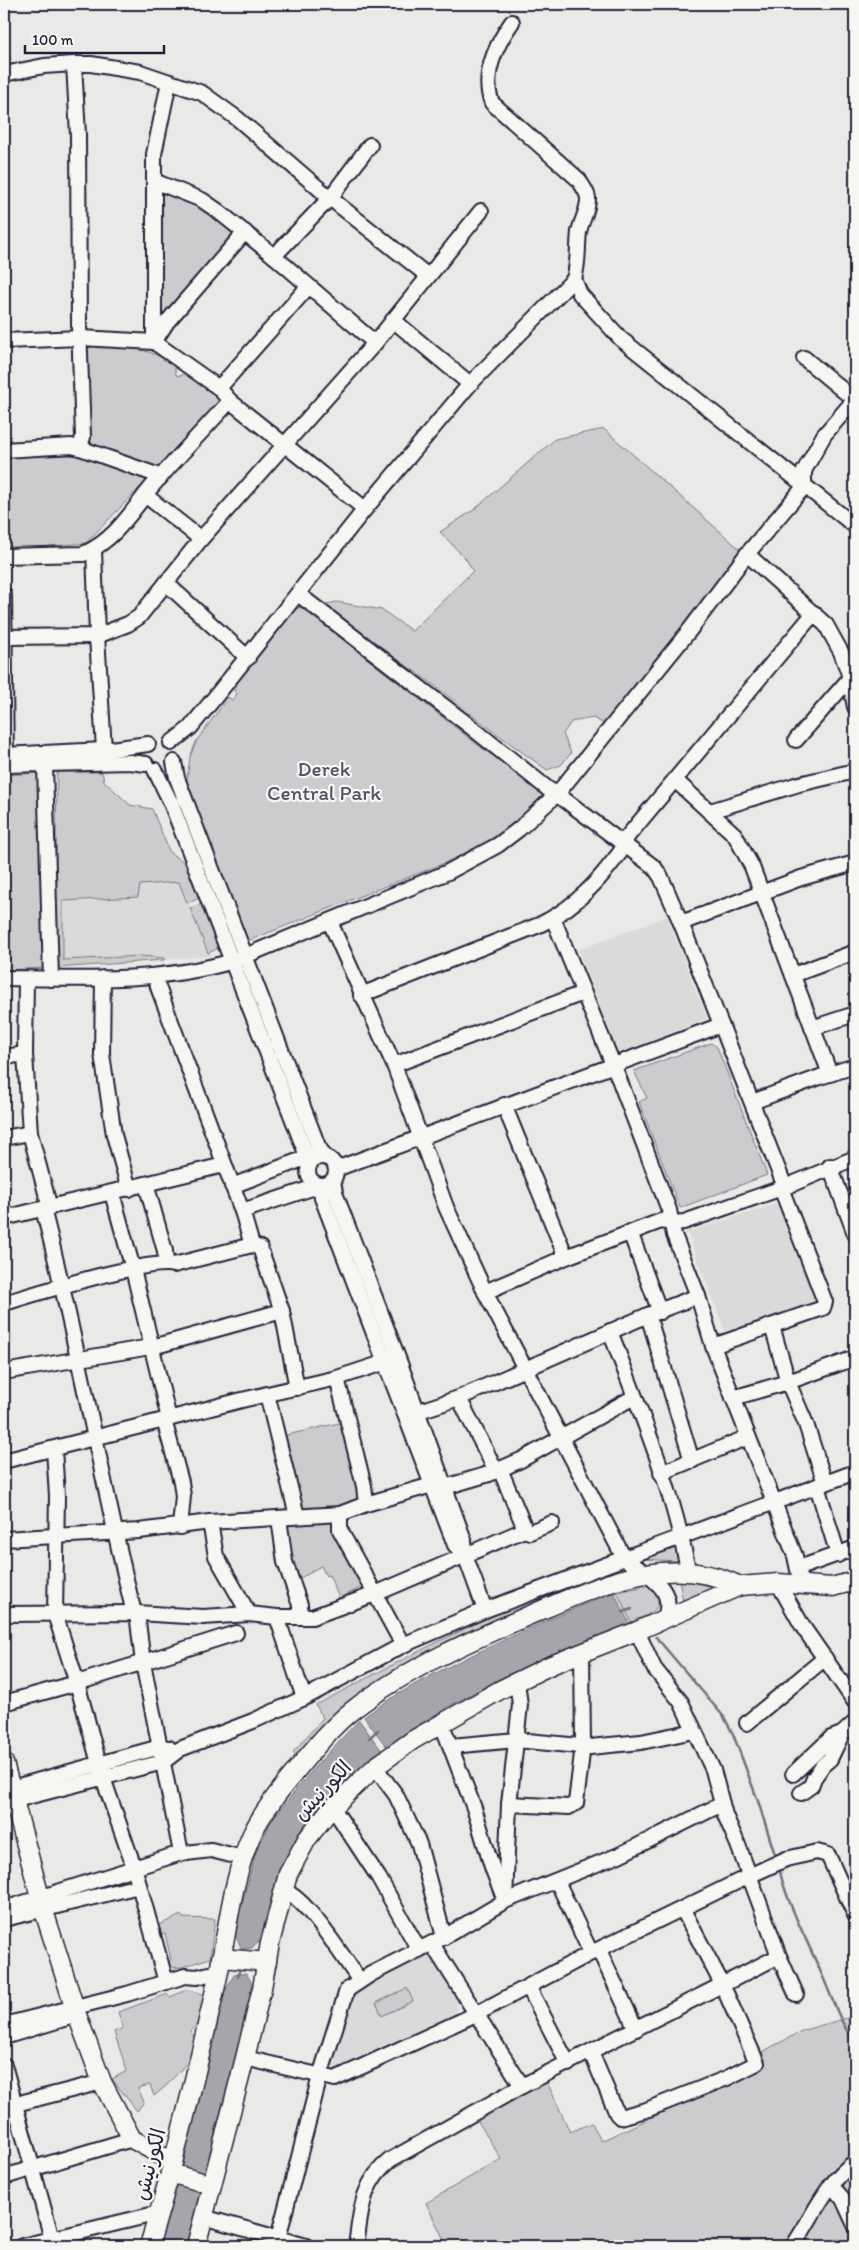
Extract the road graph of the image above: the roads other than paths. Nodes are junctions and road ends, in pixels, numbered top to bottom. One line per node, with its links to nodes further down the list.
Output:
1 (512, 22): 12 (street)
2 (74, 64): 3 (street); 4 (street); 15 (street)
3 (4, 74)
4 (169, 82): 6 (street); 7 (street)
5 (370, 145): 7 (street)
6 (154, 182): 9 (street); 17 (street)
7 (330, 198): 10 (street); 11 (street)
8 (481, 211): 11 (street)
9 (244, 232): 10 (street); 17 (street)
10 (274, 256): 13 (street)
11 (428, 276): 14 (street)
12 (574, 279): 20 (street); 28 (street)
13 (308, 287): 18 (street); 21 (street)
14 (393, 320): 18 (street); 20 (street)
15 (80, 338): 16 (street); 17 (street); 25 (street)
16 (4, 341)
17 (154, 342): 21 (street)
18 (375, 343): 24 (street)
19 (804, 358): 22 (street)
20 (470, 384): 30 (street)
21 (219, 388): 23 (street)
22 (855, 398): 28 (street)
23 (230, 401): 24 (street); 27 (street)
24 (284, 445): 30 (street); 32 (street)
25 (80, 448): 26 (street); 27 (street)
26 (4, 450)
27 (160, 478): 29 (street)
28 (804, 487): 31 (street); 34 (street)
29 (145, 495): 32 (street); 33 (street)
30 (365, 509): 37 (street)
31 (855, 526)
32 (201, 539): 36 (street)
33 (94, 549): 35 (street); 40 (street)
34 (747, 554): 39 (street); 55 (street)
35 (4, 556)
36 (166, 583): 40 (street); 42 (street)
37 (298, 594): 42 (street); 55 (street)
38 (4, 595): 41 (street)
39 (814, 613): 43 (street); 54 (street)
40 (97, 636): 41 (street); 48 (street)
41 (5, 637): 49 (street)
42 (248, 658): 46 (street)
43 (850, 678): 44 (street); 45 (street)
44 (855, 707)
45 (796, 740)
46 (171, 743): 47 (street); 50 (street)
47 (148, 744): 48 (street); 52 (street)
48 (104, 750): 49 (street)
49 (5, 760): 51 (street)
50 (174, 762): 52 (street); 57 (street)
51 (45, 765): 52 (street); 72 (street)
52 (150, 767): 58 (street)
53 (855, 771): 56 (street)
54 (675, 780): 56 (street); 59 (street)
55 (556, 794): 59 (street); 63 (street)
56 (710, 811): 61 (street)
57 (200, 839): 58 (street); 66 (street)
58 (187, 844): 66 (street)
59 (625, 846): 62 (street); 64 (street)
60 (855, 863): 61 (street)
61 (762, 893): 64 (street); 67 (street)
62 (553, 918): 73 (street); 74 (street)
63 (330, 922): 66 (street); 74 (street)
64 (681, 923): 76 (street)
65 (855, 952): 67 (street)
66 (238, 958): 68 (street); 89 (street); 89 (street)
67 (793, 975): 77 (street)
68 (156, 976): 71 (street); 91 (street)
69 (4, 978): 70 (street)
70 (26, 978): 72 (street); 78 (street)
71 (103, 978): 72 (street); 97 (street)
72 (51, 979)
73 (583, 993): 80 (street); 81 (street)
74 (362, 995): 80 (street)
75 (855, 1014): 77 (street)
76 (721, 1025): 81 (street); 84 (street)
77 (812, 1028): 83 (street)
78 (25, 1054): 79 (street); 86 (street)
79 (4, 1057)
80 (394, 1065): 88 (street)
81 (613, 1066): 85 (street); 102 (street)
82 (855, 1066): 83 (street)
83 (830, 1074): 84 (street)
84 (752, 1102): 96 (street)
85 (504, 1105): 88 (street); 106 (street)
86 (30, 1133): 87 (street); 99 (street)
87 (4, 1138)
88 (421, 1138): 93 (street); 110 (street)
89 (314, 1156): 93 (street); 93 (street); 95 (street)
90 (855, 1158): 92 (street)
91 (224, 1165): 94 (street); 95 (street)
92 (830, 1166): 96 (street); 104 (street)
93 (328, 1183): 100 (street); 120 (street); 120 (street)
94 (146, 1184): 97 (street); 107 (street)
95 (232, 1186): 100 (street)
96 (783, 1187): 102 (street); 115 (street)
97 (129, 1189): 98 (street)
98 (112, 1193): 99 (street); 108 (street)
99 (46, 1208): 101 (street); 109 (street)
100 (242, 1211): 105 (street)
101 (4, 1218)
102 (672, 1223): 103 (street); 111 (street)
103 (630, 1232): 106 (street); 114 (street)
104 (855, 1234)
105 (252, 1245): 107 (street); 113 (street)
106 (566, 1257): 110 (street)
107 (166, 1263): 108 (street)
108 (133, 1269): 109 (street); 118 (street)
109 (64, 1286): 112 (street); 119 (street)
110 (485, 1292): 122 (street)
111 (698, 1296): 114 (street); 117 (street)
112 (4, 1303)
113 (282, 1311): 118 (street); 126 (street)
114 (654, 1314): 116 (street); 138 (street)
115 (772, 1326): 117 (street); 125 (street)
116 (610, 1331): 122 (street); 128 (street)
117 (713, 1346): 130 (street)
118 (151, 1347): 119 (street); 132 (street)
119 (80, 1358): 123 (street); 135 (street)
120 (392, 1360): 124 (street); 131 (street)
121 (854, 1363): 125 (street)
122 (526, 1368): 129 (street); 133 (street)
123 (4, 1372)
124 (337, 1378): 126 (street); 145 (street)
125 (788, 1382): 130 (street); 142 (street)
126 (298, 1388): 127 (street)
127 (267, 1394): 132 (street); 147 (street)
128 (634, 1396): 133 (street); 141 (street)
129 (459, 1398): 131 (street); 139 (street)
130 (733, 1398): 134 (street)
131 (412, 1413): 143 (street)
132 (167, 1419): 135 (street); 151 (street)
133 (561, 1436): 139 (street); 160 (street)
134 (748, 1437): 138 (street); 144 (street)
135 (94, 1438): 136 (street); 153 (street)
136 (54, 1449): 137 (street); 154 (street)
137 (4, 1461)
138 (692, 1461): 141 (street)
139 (498, 1470): 143 (street); 152 (street)
140 (855, 1472): 142 (street)
141 (661, 1473): 155 (street)
142 (821, 1485): 144 (street); 159 (street)
143 (439, 1486): 145 (street); 158 (street)
144 (773, 1503): 155 (street); 163 (street)
145 (366, 1504): 146 (street)
146 (340, 1514): 147 (street); 168 (street)
147 (297, 1516): 148 (street)
148 (279, 1518): 149 (street); 176 (street)
149 (210, 1522): 151 (street); 174 (street)
150 (552, 1523): 152 (street)
151 (180, 1526): 153 (street)
152 (524, 1530): 158 (street)
153 (114, 1532): 154 (street); 171 (street)
154 (55, 1536): 156 (street); 173 (street)
155 (682, 1537): 160 (street); 161 (street)
156 (4, 1539)
157 (855, 1548): 159 (street)
158 (465, 1555): 168 (street); 170 (street)
159 (838, 1555): 163 (street)
160 (624, 1558): 162 (street); 170 (street)
161 (688, 1570): 162 (main road, الكورنيش); 166 (main road, الكورنيش)
162 (646, 1573): 177 (street); 210 (main road, الكورنيش)
163 (800, 1576): 164 (main road); 167 (main road)
164 (778, 1583): 166 (main road); 182 (street)
165 (855, 1584): 167 (main road)
166 (740, 1586): 177 (main road, الكورنيش)
167 (832, 1587): 169 (main road)
168 (375, 1594): 176 (street); 180 (street)
169 (855, 1594)
170 (485, 1610): 180 (street)
171 (135, 1613): 173 (street); 174 (street); 183 (street)
172 (4, 1614): 173 (street)
173 (55, 1614): 185 (street)
174 (249, 1614): 175 (street)
175 (277, 1617): 176 (street); 186 (street)
176 (301, 1617)
177 (664, 1620): 178 (main road, الكورنيش)
178 (637, 1631): 181 (main road, الكورنيش); 192 (street)
179 (236, 1633): 183 (street)
180 (404, 1646): 186 (street)
181 (582, 1652): 184 (main road, الكورنيش); 195 (street)
182 (825, 1658): 187 (street); 191 (street)
183 (143, 1663): 185 (street); 197 (street)
184 (517, 1681): 189 (main road, الكورنيش); 194 (street)
185 (77, 1683): 188 (street); 202 (street)
186 (304, 1698): 198 (street)
187 (855, 1702)
188 (4, 1703)
189 (441, 1722): 196 (street); 201 (main road, الكورنيش)
190 (855, 1722): 193 (street)
191 (747, 1723)
192 (694, 1731): 195 (street); 207 (street)
193 (842, 1734): 203 (street); 204 (street)
194 (517, 1740): 195 (street); 196 (street); 206 (street)
195 (583, 1745): 206 (street)
196 (451, 1746): 216 (street)
197 (160, 1747): 198 (street); 199 (street); 202 (street)
198 (180, 1749): 199 (street)
199 (163, 1762): 202 (street); 209 (street)
200 (4, 1764): 205 (main road)
201 (375, 1767): 208 (main road, الكورنيش); 222 (street)
202 (101, 1771): 205 (street); 211 (street)
203 (793, 1774)
204 (801, 1793)
205 (8, 1795): 217 (main road)
206 (509, 1804): 216 (street)
207 (722, 1804): 212 (street); 213 (street)
208 (333, 1808): 215 (main road, الكورنيش); 222 (street)
209 (181, 1853): 210 (street); 211 (street)
210 (243, 1858): 226 (main road, الكورنيش)
211 (134, 1868): 214 (street); 217 (street)
212 (749, 1876): 219 (street); 220 (street); 224 (street)
213 (557, 1881): 216 (street); 223 (street)
214 (139, 1886): 217 (street); 229 (street)
215 (284, 1891): 225 (main road, الكورنيش); 228 (street)
216 (505, 1901): 222 (street)
217 (42, 1903): 218 (street); 221 (street); 233 (main road)
218 (4, 1909)
219 (684, 1910): 223 (street); 230 (street)
220 (855, 1915)
221 (4, 1919)
222 (432, 1944): 228 (street); 234 (street)
223 (595, 1952): 231 (street); 236 (street)
224 (779, 1956): 230 (street); 232 (street)
225 (262, 1962): 226 (main road); 239 (main road, الكورنيش)
226 (222, 1964): 227 (street); 249 (main road, الكورنيش)
227 (197, 1978): 229 (street); 233 (street)
228 (360, 1981): 242 (street)
229 (166, 1982): 233 (street)
230 (722, 1984): 236 (street); 238 (street)
231 (529, 1988): 234 (street); 240 (street)
232 (796, 1994)
233 (76, 2010): 235 (street); 237 (street); 243 (main road)
234 (476, 2014): 242 (street); 244 (street)
235 (4, 2025)
236 (636, 2029): 238 (street)
237 (4, 2037)
238 (591, 2052): 240 (street)
239 (245, 2058): 242 (street); 251 (main road, الكورنيش)
240 (568, 2064): 244 (street)
241 (4, 2065): 245 (street)
242 (320, 2076): 257 (street)
243 (102, 2082): 245 (street); 246 (main road)
244 (522, 2086): 262 (street)
245 (9, 2106): 248 (street)
246 (132, 2139): 248 (street); 249 (main road)
247 (855, 2162): 252 (street)
248 (33, 2170): 250 (street); 256 (street)
249 (174, 2170): 251 (main road); 253 (main road, الكورنيش)
250 (4, 2177)
251 (208, 2184): 254 (main road, الكورنيش)
252 (831, 2185): 255 (street); 263 (street)
253 (159, 2213): 256 (street); 259 (main road, الكورنيش)
254 (204, 2217): 257 (street); 260 (main road, الكورنيش)
255 (855, 2225)
256 (53, 2242): 258 (street)
257 (278, 2242): 261 (street)
258 (22, 2246)
259 (149, 2246)
260 (196, 2246)
261 (306, 2246)
262 (356, 2246)
263 (793, 2246)

